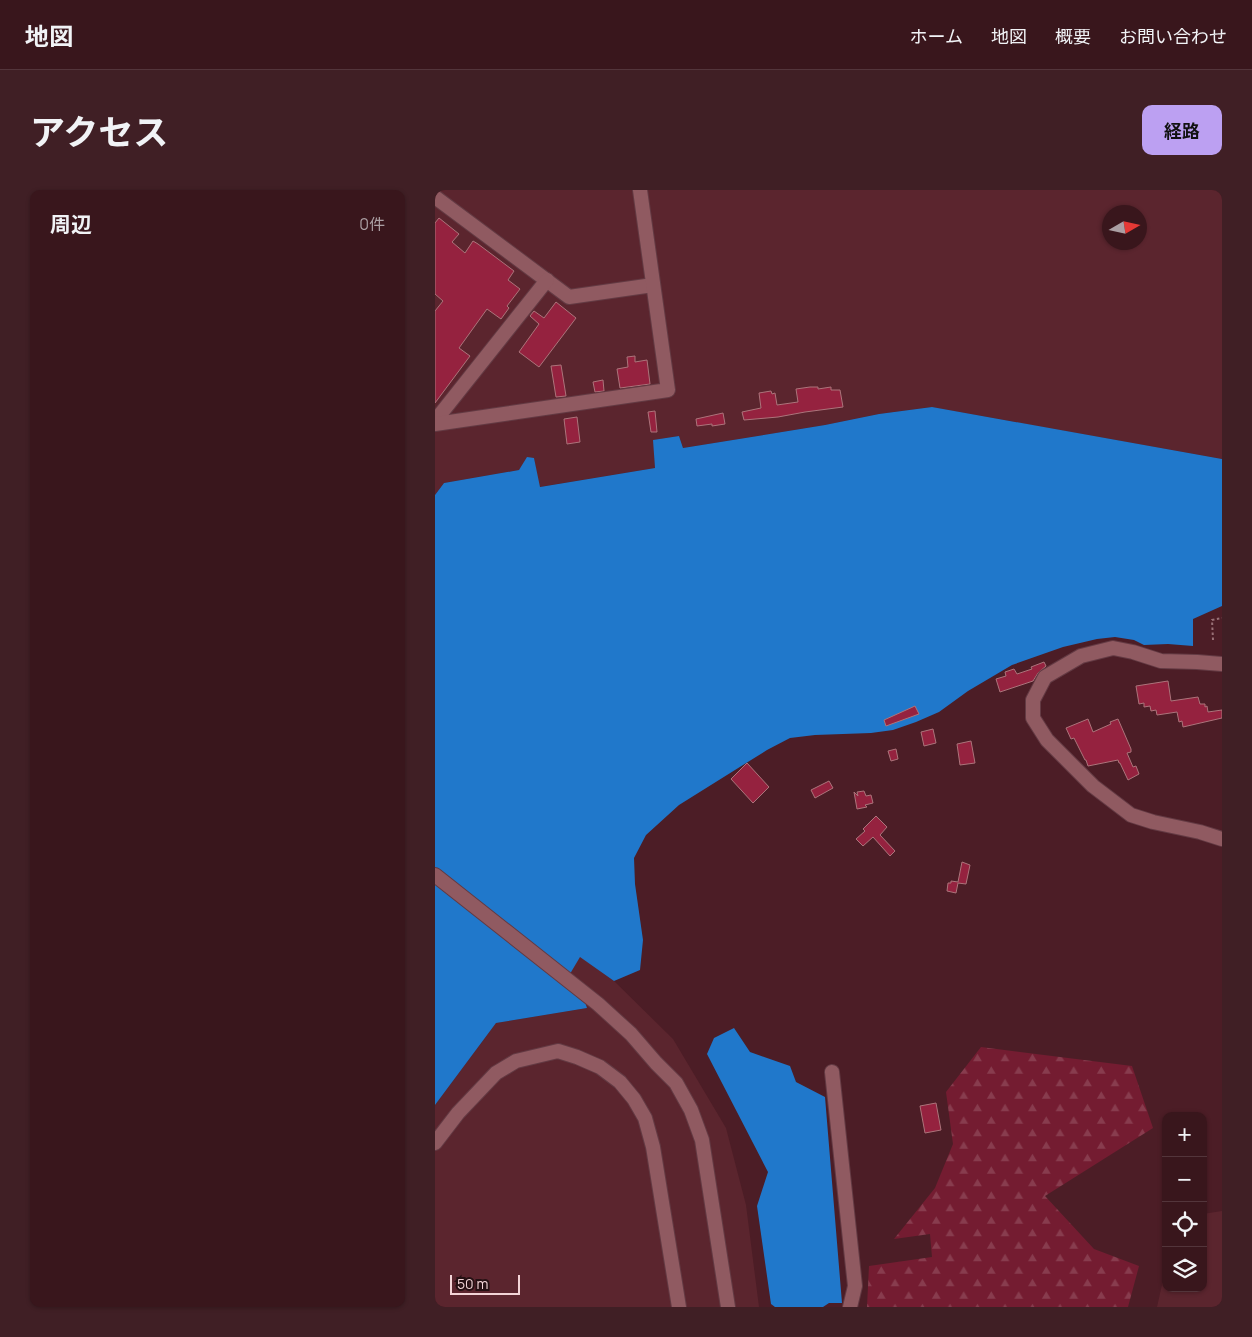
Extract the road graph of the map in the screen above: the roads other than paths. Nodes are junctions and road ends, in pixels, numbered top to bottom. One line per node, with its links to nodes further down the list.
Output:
1 (640, 190): 4 (street)
2 (435, 196): 3 (street)
3 (547, 280): 4 (street); 5 (street)
4 (653, 285): 5 (street)
5 (435, 423)
6 (1222, 664): 7 (street)
7 (1222, 839)
8 (435, 876): 12 (street)
9 (832, 1072): 13 (street)
10 (435, 1143): 11 (street)
11 (679, 1307)
12 (728, 1307)
13 (850, 1307)

